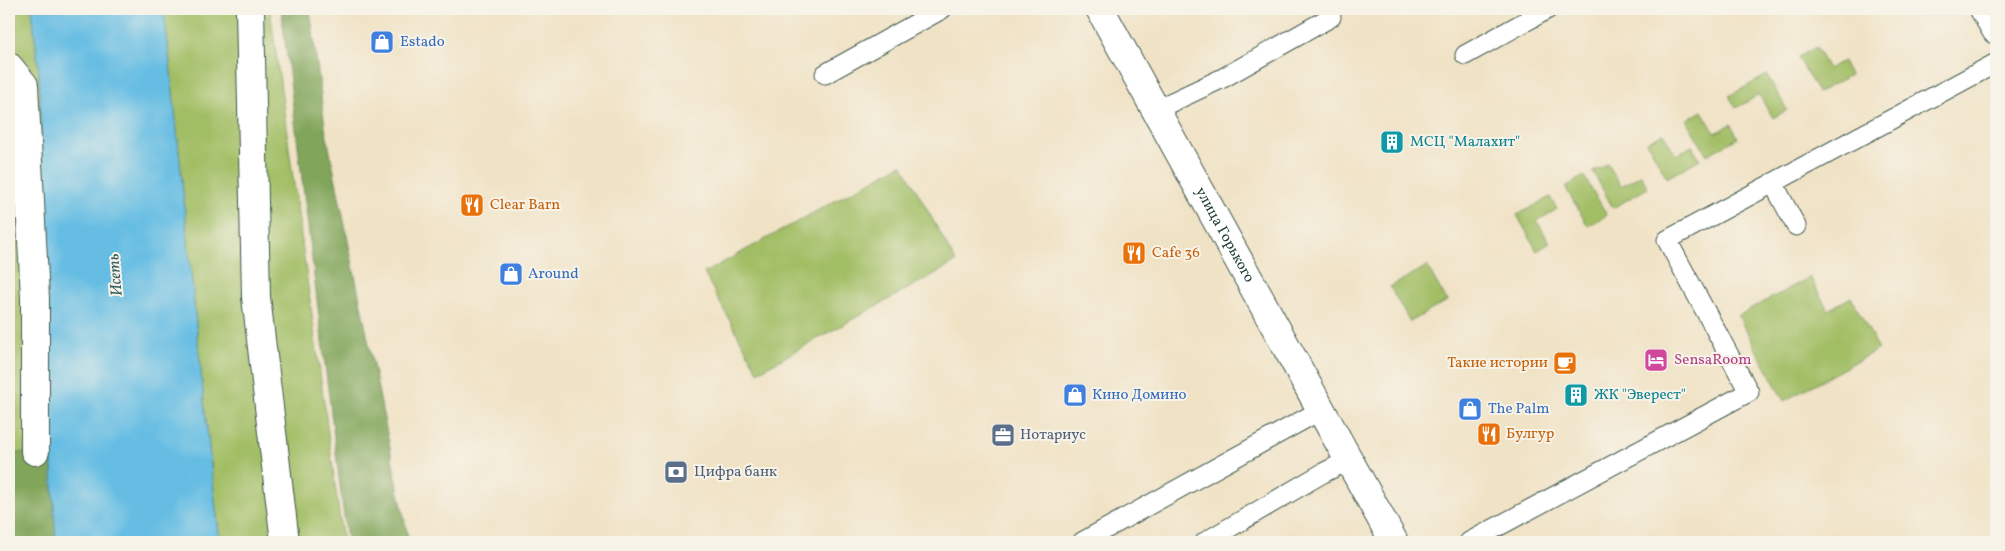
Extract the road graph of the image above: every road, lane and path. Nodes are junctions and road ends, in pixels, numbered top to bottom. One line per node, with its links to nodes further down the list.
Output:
1 (250, 9): 19 (street)
2 (942, 9): 11 (lane)
3 (1100, 9): 12 (street, улица Горького)
4 (1328, 9): 12 (lane)
5 (1548, 9): 8 (lane)
6 (1984, 9): 7 (street)
7 (1996, 30)
8 (1465, 55)
9 (1996, 63): 13 (lane)
10 (9, 67): 16 (street)
11 (825, 74)
12 (1155, 110): 15 (street, улица Горького)
13 (1773, 183): 14 (lane); 22 (lane)
14 (1796, 226)
15 (1321, 410): 17 (street, улица Горького); 20 (lane)
16 (35, 451)
17 (1349, 460): 18 (street, улица Горького); 21 (lane)
18 (1388, 540)
19 (285, 542)
20 (1082, 542)
21 (1205, 542)
22 (1469, 542)

